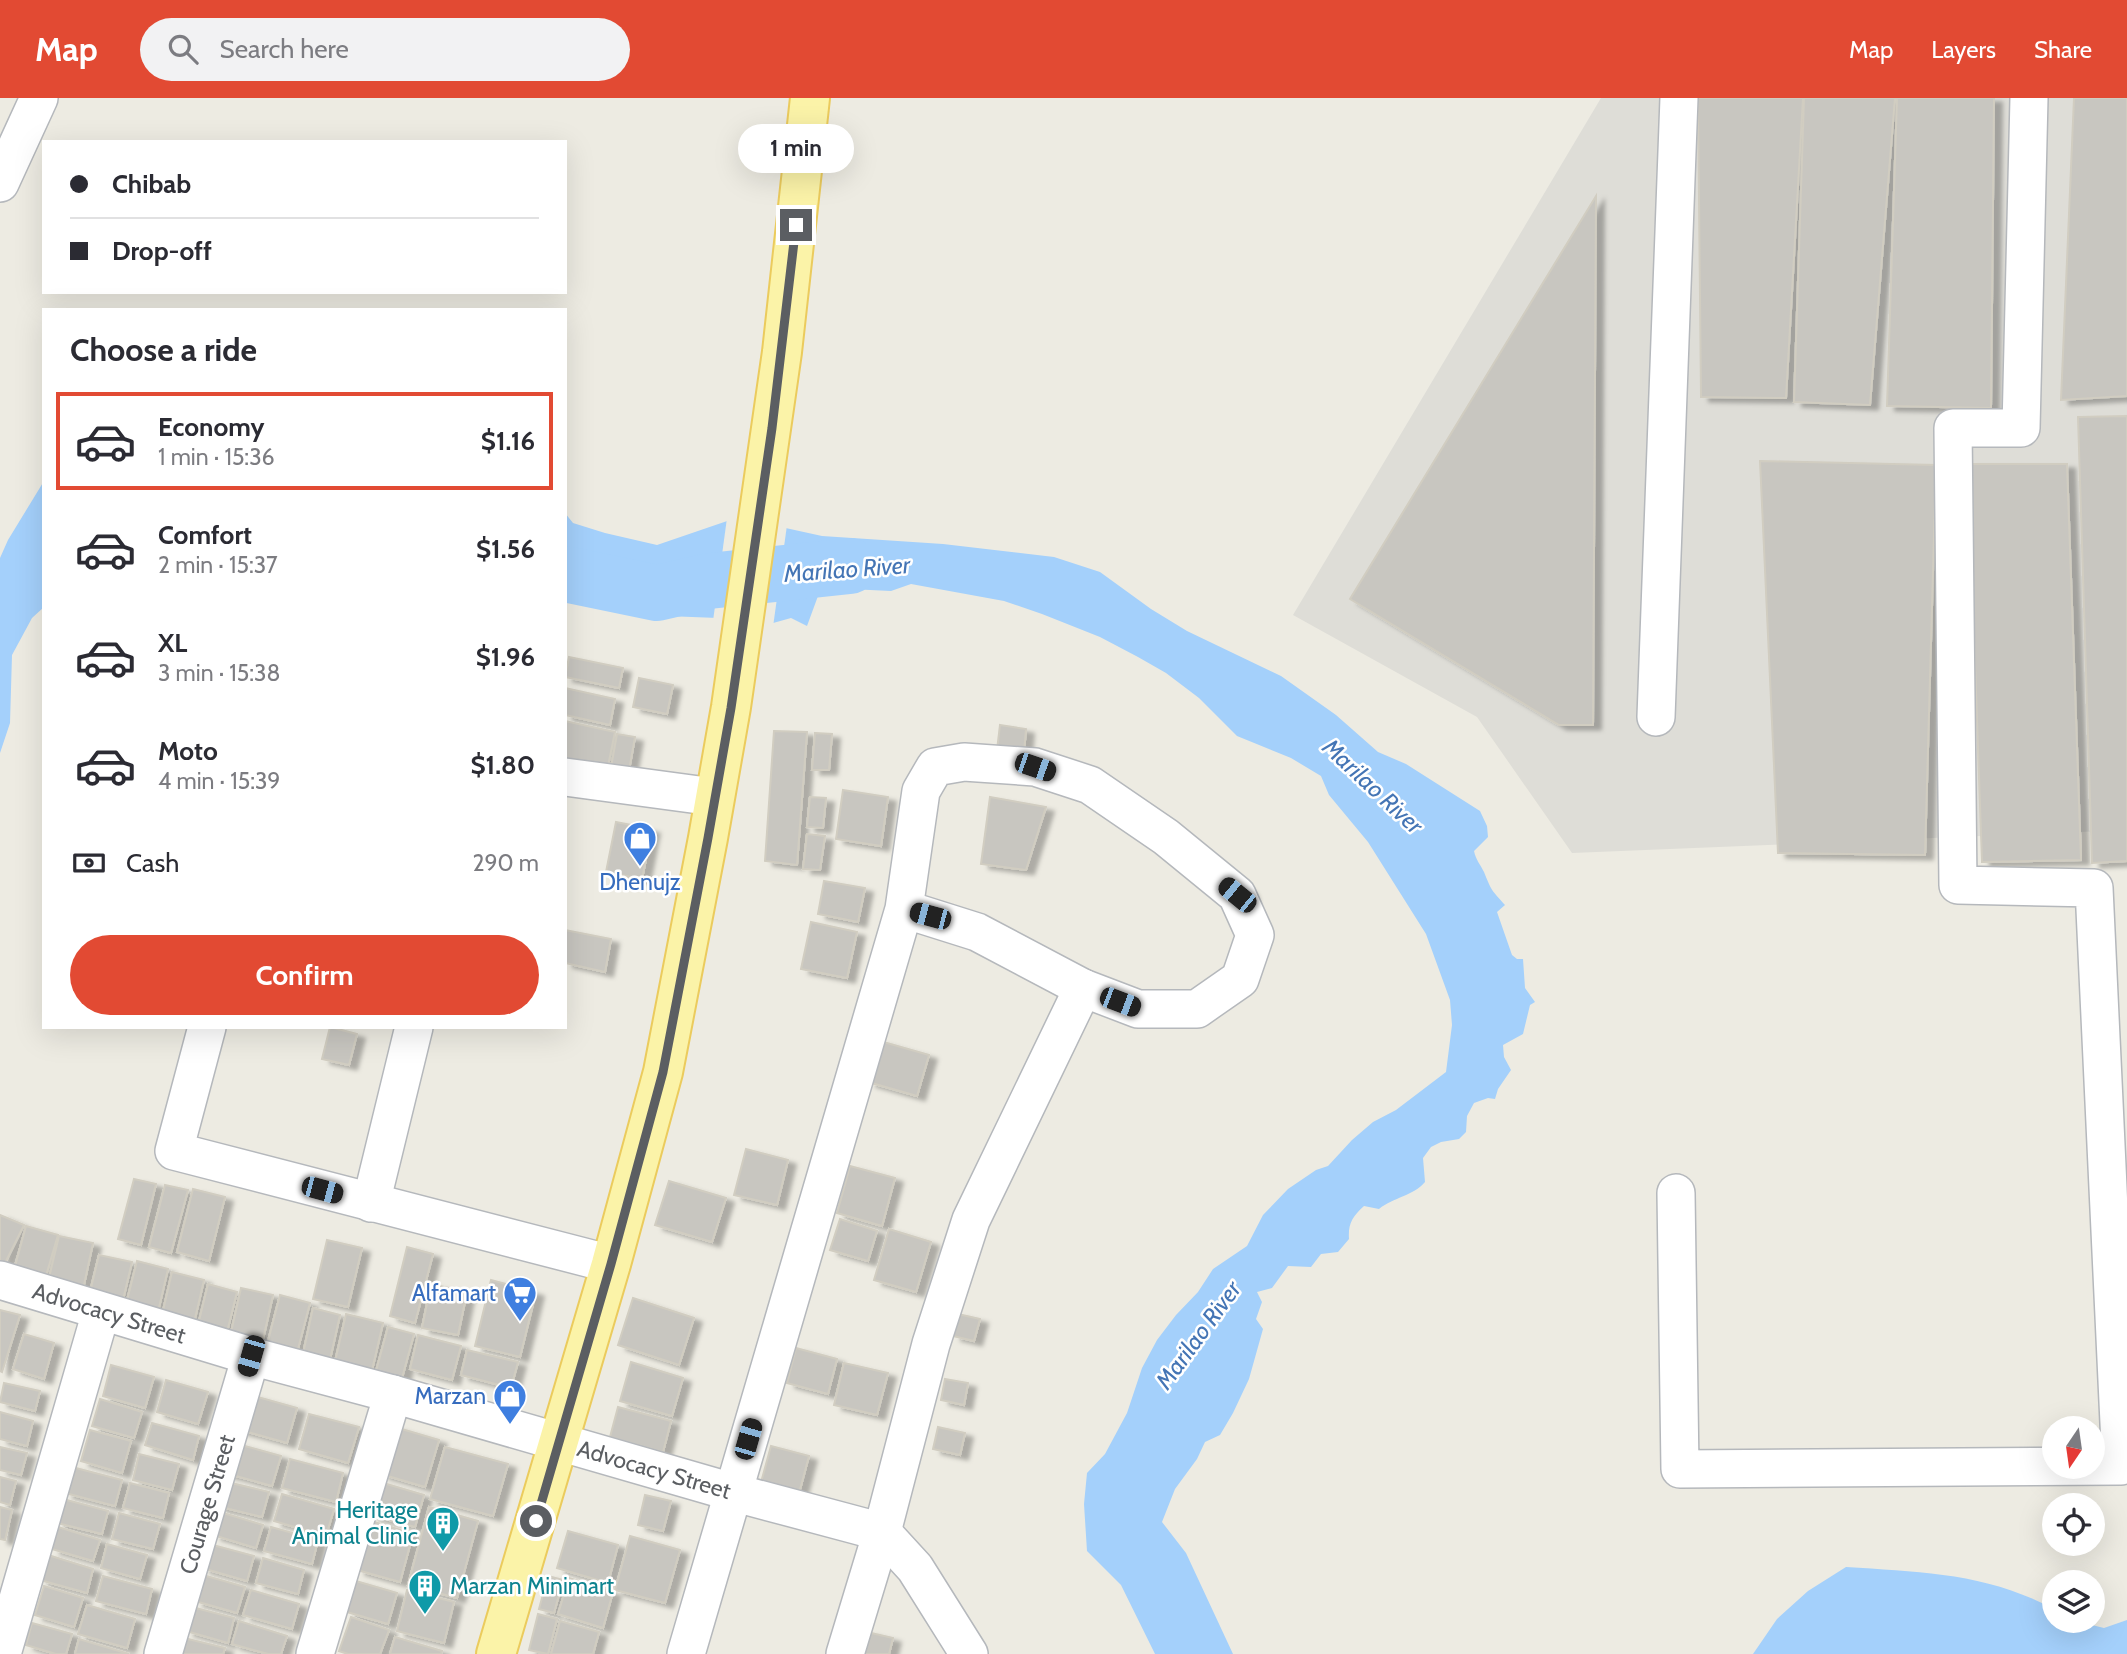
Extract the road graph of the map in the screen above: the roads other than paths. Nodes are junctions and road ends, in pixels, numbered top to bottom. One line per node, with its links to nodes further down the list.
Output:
1 (39, 98): 5 (street)
2 (810, 98): 8 (main road)
3 (1679, 98): 6 (street)
4 (2029, 98): 13 (street)
5 (0, 183)
6 (1657, 717)
7 (567, 776): 8 (street)
8 (714, 797): 15 (main road)
9 (904, 909): 10 (street); 10 (street); 21 (street)
10 (1083, 988): 22 (street)
11 (206, 1029): 14 (street)
12 (414, 1029): 14 (street)
13 (1676, 1193)
14 (371, 1203): 15 (street)
15 (611, 1264): 20 (main road)
16 (0, 1280): 17 (street, Advocacy Street)
17 (102, 1312): 18 (street, Advocacy Street); 23 (street)
18 (251, 1356): 19 (street, Advocacy Street); 24 (street, Courage Street)
19 (393, 1394): 20 (street, Advocacy Street); 25 (street)
20 (559, 1442): 21 (street, Advocacy Street); 26 (main road)
21 (732, 1492): 22 (street, Advocacy Street); 27 (street)
22 (881, 1532): 28 (street); 29 (street)
23 (2, 1654)
24 (163, 1654)
25 (315, 1654)
26 (496, 1654)
27 (686, 1654)
28 (845, 1654)
29 (969, 1654)

